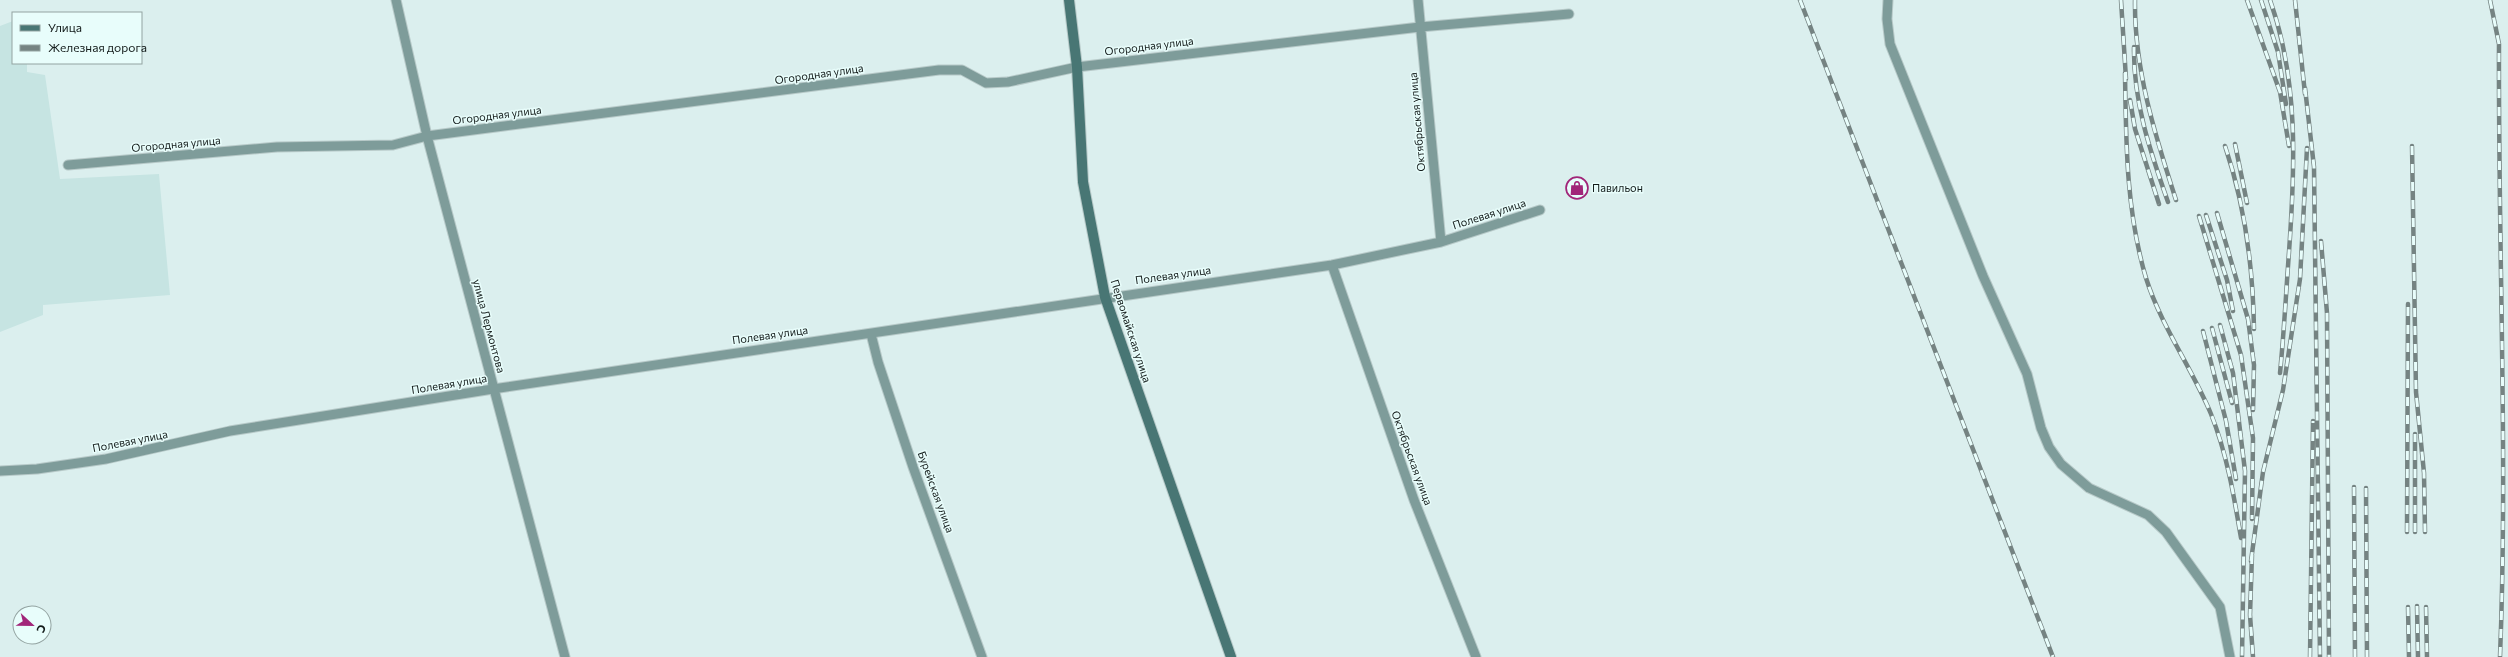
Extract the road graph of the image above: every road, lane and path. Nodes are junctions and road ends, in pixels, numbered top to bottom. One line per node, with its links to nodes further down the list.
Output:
1 (396, 0): 8 (street, улица Лермонтова)
2 (1069, 0): 7 (main road, Первомайская улица)
3 (1418, 0): 6 (street, Октябрьская улица)
4 (1888, 0): 21 (street)
5 (1569, 14): 6 (street, Огородная улица)
6 (1420, 27): 7 (street, Огородная улица); 11 (street, Октябрьская улица)
7 (1077, 67): 8 (street, Огородная улица); 13 (main road, Первомайская улица)
8 (426, 136): 9 (street, Огородная улица); 15 (street, улица Лермонтова)
9 (68, 165)
10 (1540, 210): 11 (street, Полевая улица)
11 (1440, 242): 12 (street, Полевая улица)
12 (1332, 265): 13 (street, Полевая улица); 20 (street, Октябрьская улица)
13 (1105, 297): 14 (street, Полевая улица); 19 (main road, Первомайская улица)
14 (871, 334): 15 (street, Полевая улица); 18 (street, Бурейская улица)
15 (493, 389): 16 (street, Полевая улица); 17 (street, улица Лермонтова)
16 (0, 471)
17 (565, 657)
18 (982, 657)
19 (1231, 657)
20 (1476, 657)
21 (2230, 657)

